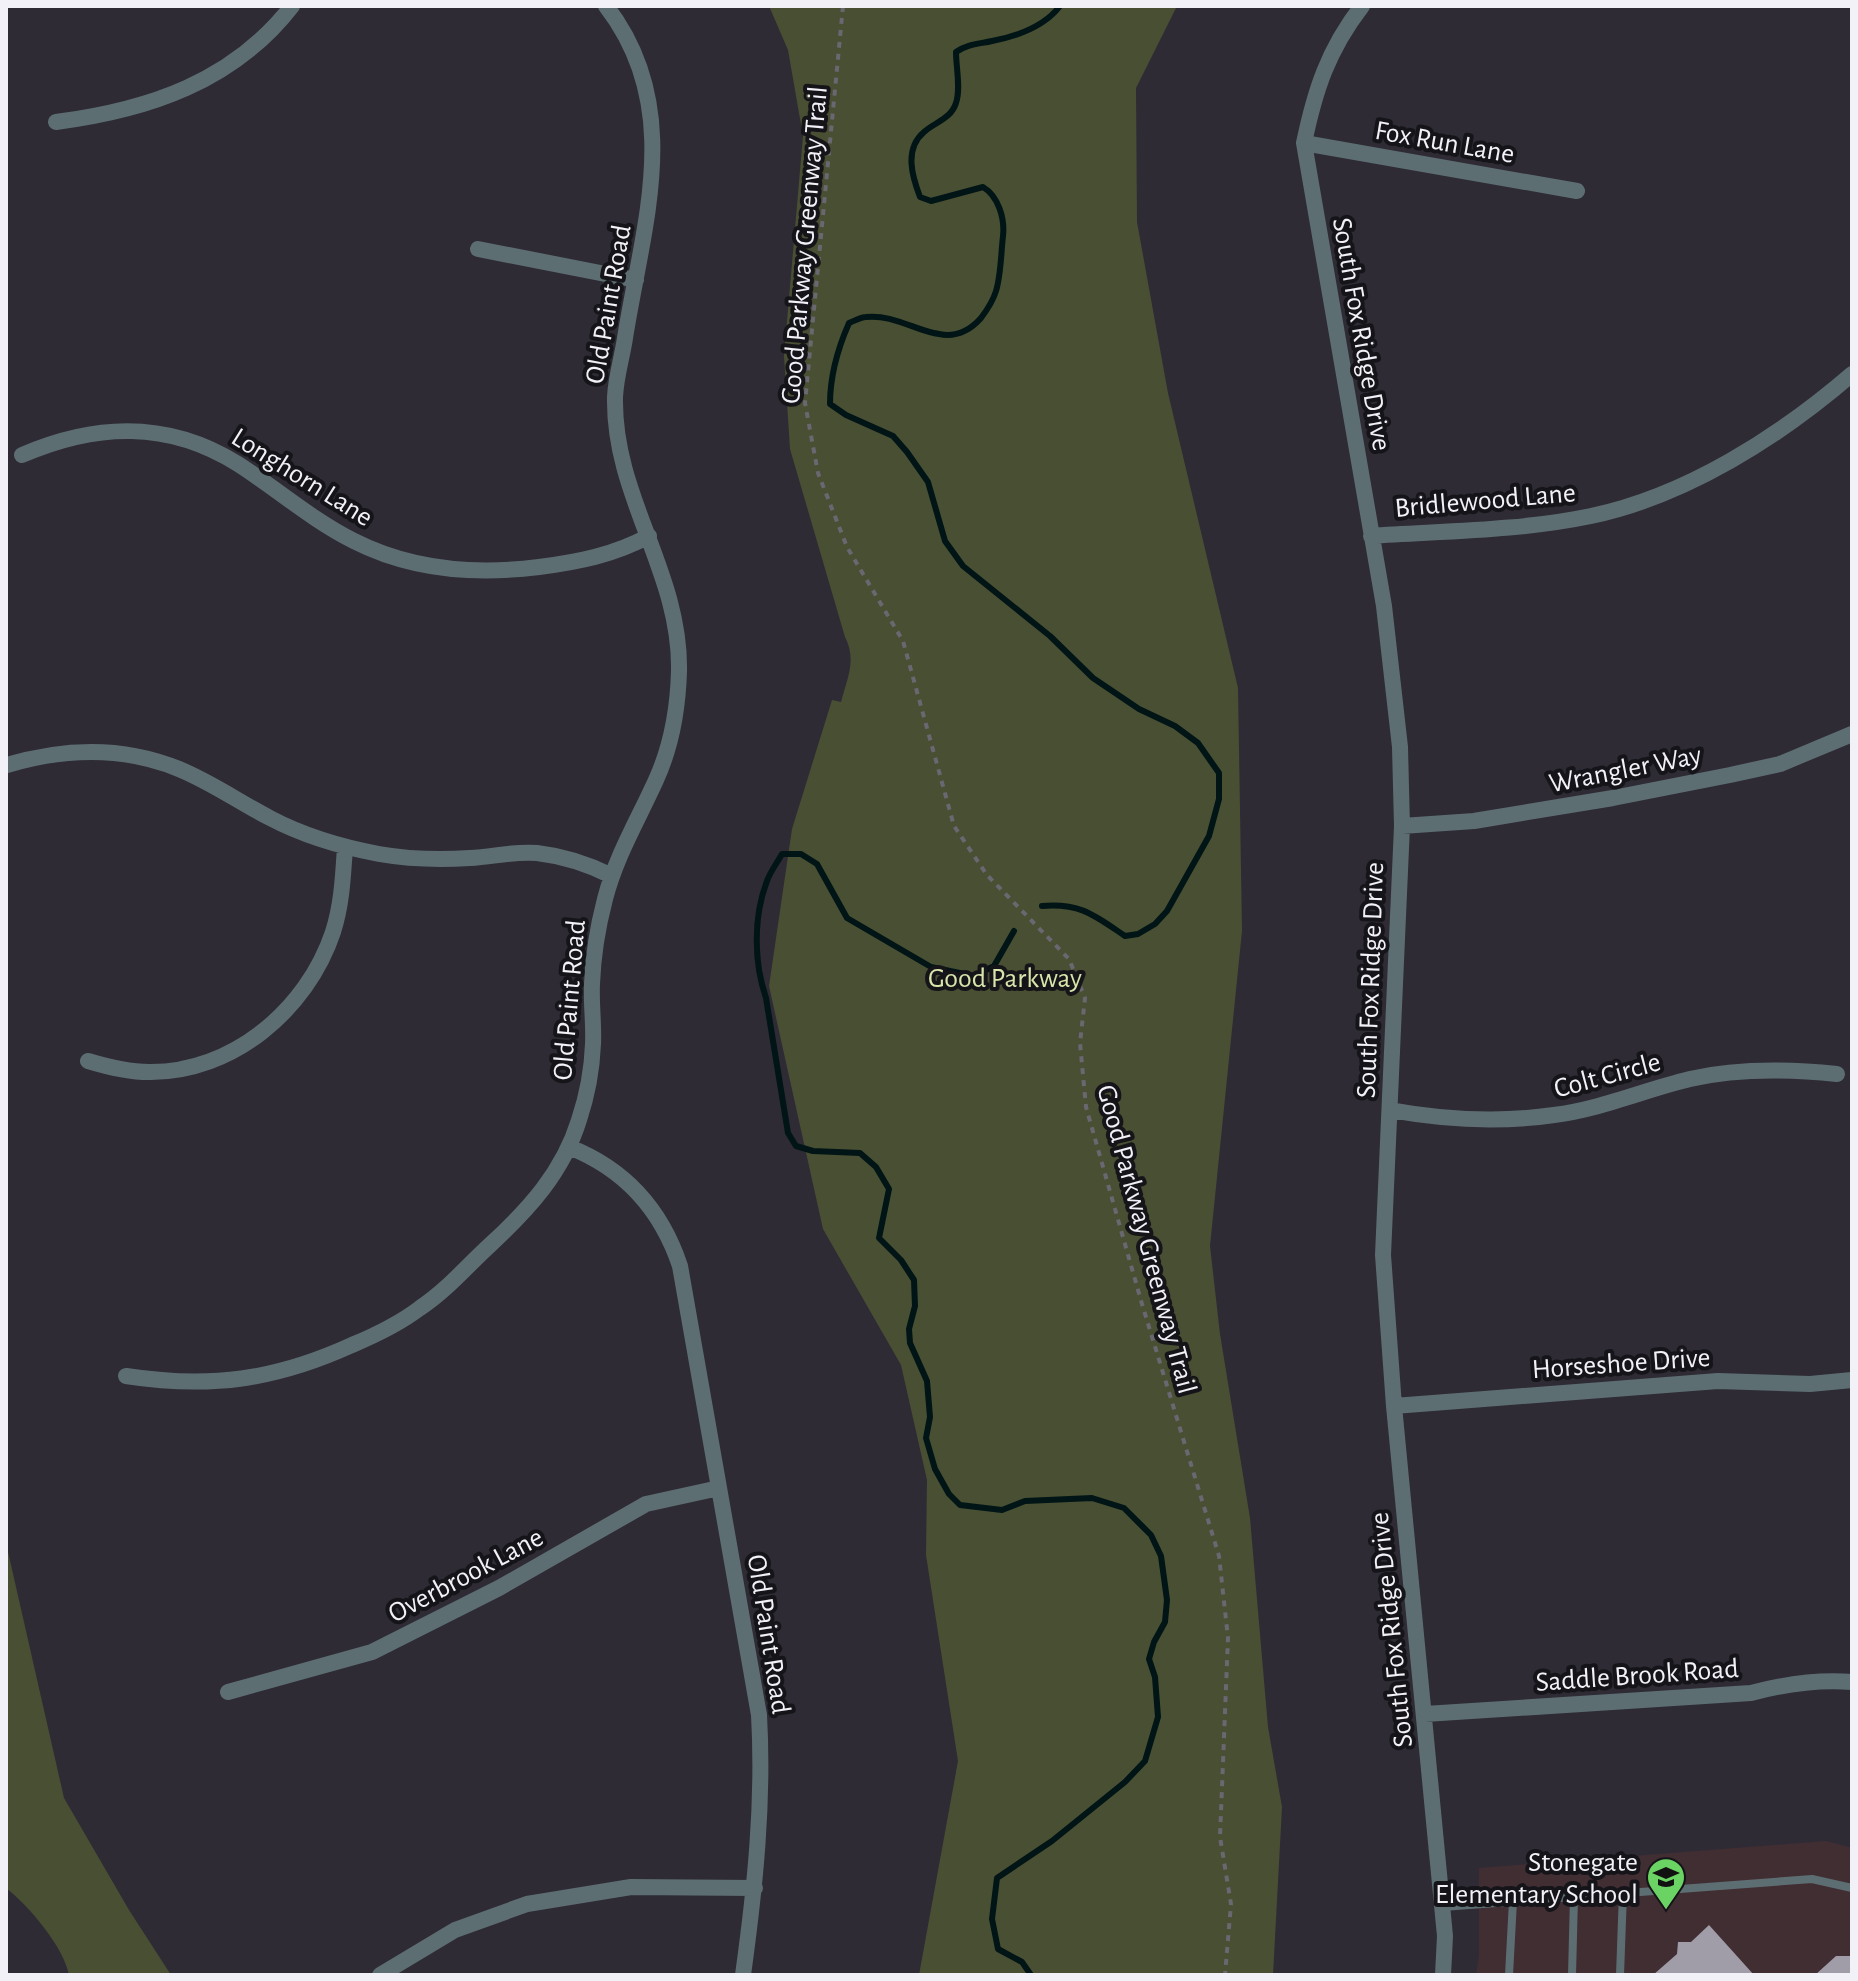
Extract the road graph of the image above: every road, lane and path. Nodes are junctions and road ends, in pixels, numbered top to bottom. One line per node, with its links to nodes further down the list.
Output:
1 (292, 6): 5 (street)
2 (606, 6): 9 (street, Old Paint Road)
3 (843, 6): 38 (path, Good Parkway Greenway Trail)
4 (1362, 6): 6 (street, South Fox Ridge Drive)
5 (56, 122)
6 (1304, 143): 7 (street, Fox Run Lane); 13 (street, South Fox Ridge Drive)
7 (1577, 191)
8 (478, 249): 9 (street)
9 (636, 280): 12 (street, Old Paint Road)
10 (1852, 374): 13 (street, Bridlewood Lane)
11 (22, 455): 12 (street, Longhorn Lane)
12 (649, 536): 18 (street, Old Paint Road)
13 (1371, 536): 16 (street, South Fox Ridge Drive)
14 (1852, 734): 16 (street, Wrangler Way)
15 (7, 765): 17 (street)
16 (1402, 826): 21 (street, South Fox Ridge Drive)
17 (345, 847): 18 (street); 19 (street)
18 (612, 876): 22 (street, Old Paint Road)
19 (88, 1061)
20 (1837, 1074): 21 (street, Colt Circle)
21 (1390, 1110): 25 (street, South Fox Ridge Drive)
22 (569, 1147): 23 (street); 26 (street, Old Paint Road)
23 (126, 1376)
24 (1852, 1380): 25 (street, Horseshoe Drive)
25 (1394, 1406): 29 (street, South Fox Ridge Drive)
26 (719, 1488): 28 (street, Overbrook Lane); 30 (street, Old Paint Road)
27 (1852, 1682): 29 (street, Saddle Brook Road)
28 (228, 1692)
29 (1425, 1714): 35 (street, South Fox Ridge Drive)
30 (755, 1888): 36 (street); 37 (street, Old Paint Road)
31 (1852, 1888): 32 (lane)
32 (1623, 1893): 33 (lane); 42 (lane)
33 (1574, 1897): 34 (lane); 41 (lane)
34 (1513, 1901): 35 (lane); 40 (lane)
35 (1442, 1907): 39 (street, South Fox Ridge Drive)
36 (380, 1975)
37 (743, 1975)
38 (1225, 1975)
39 (1443, 1975)
40 (1509, 1975)
41 (1572, 1975)
42 (1620, 1975)

